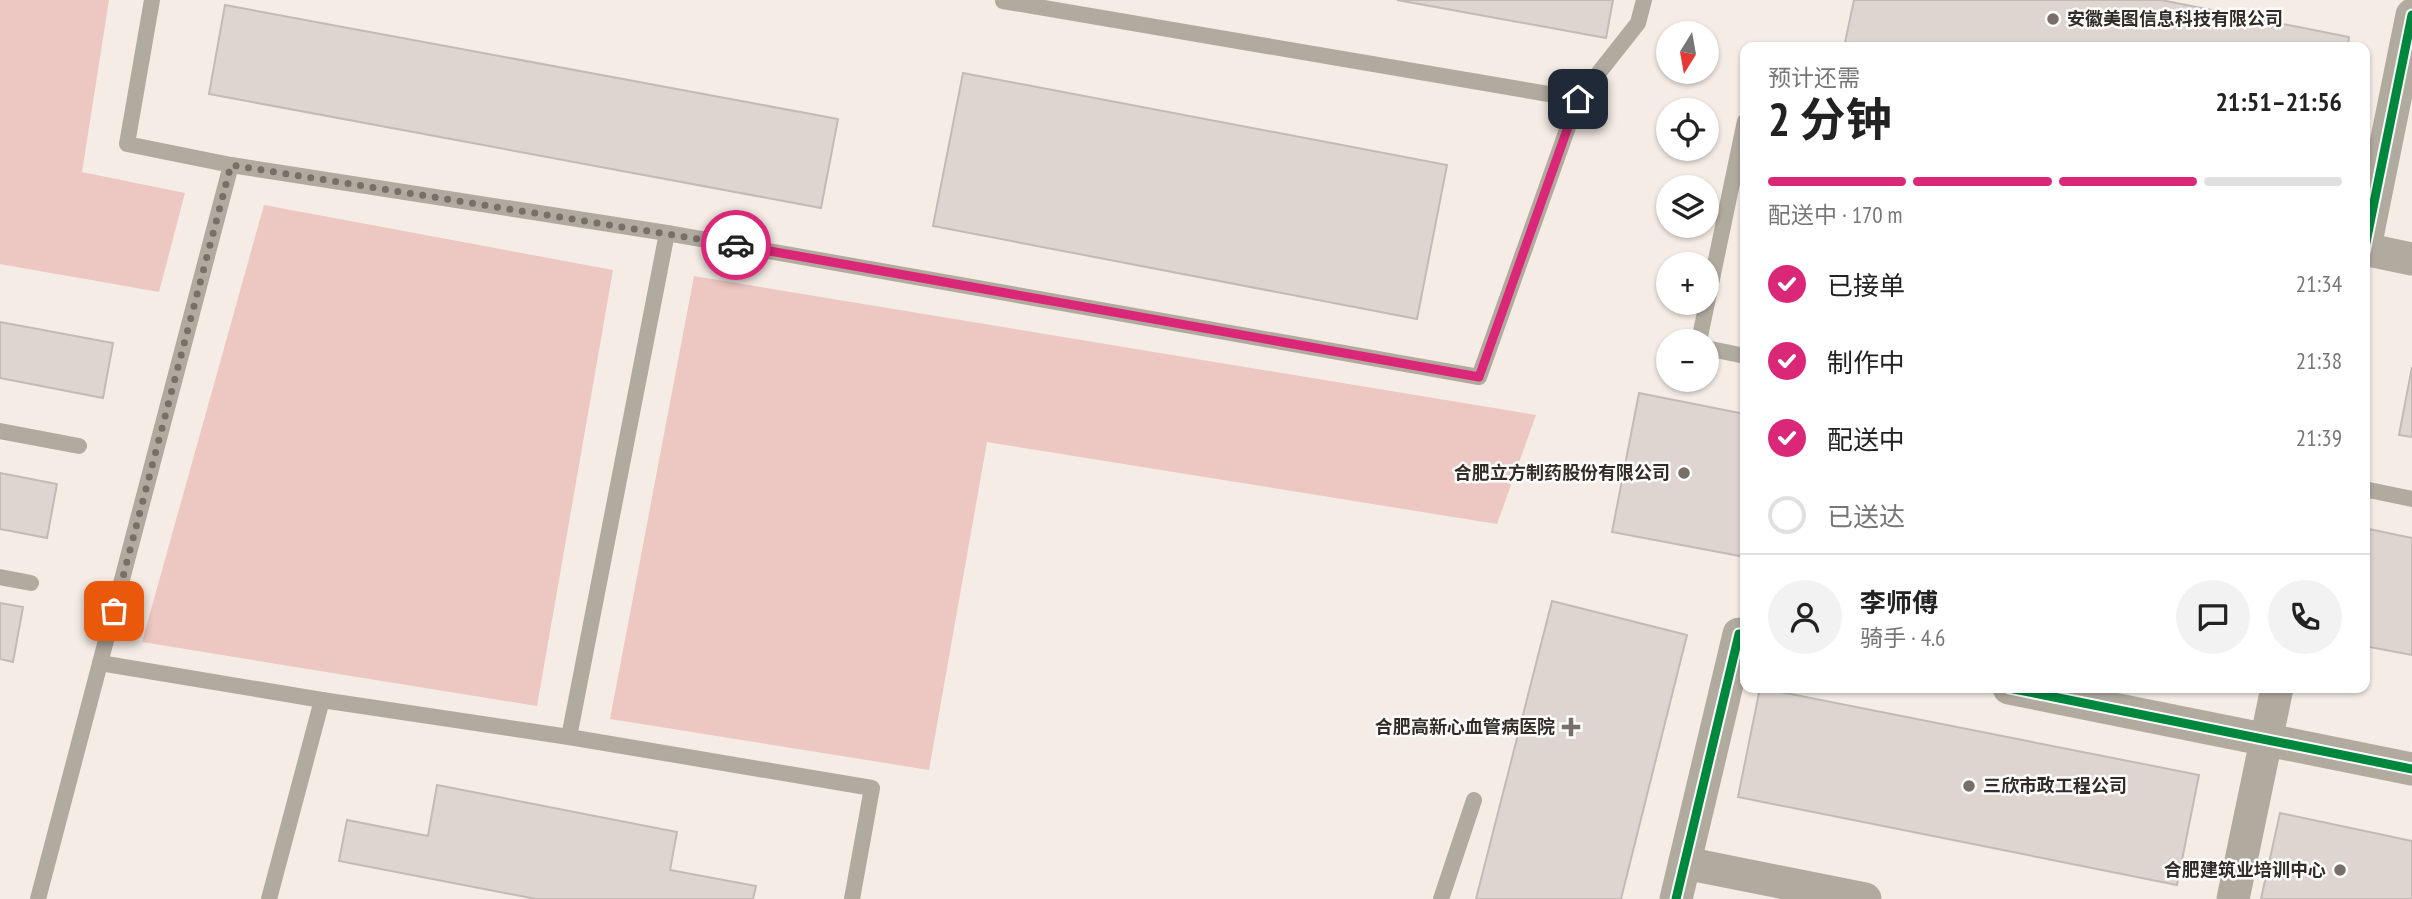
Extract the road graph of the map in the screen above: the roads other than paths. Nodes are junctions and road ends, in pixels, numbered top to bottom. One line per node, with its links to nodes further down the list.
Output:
1 (152, 0): 7 (lane)
2 (1644, 0): 5 (lane)
3 (1003, 1): 5 (lane)
4 (2412, 15): 8 (street)
5 (1578, 99): 9 (lane)
6 (1740, 145): 12 (lane)
7 (231, 165): 9 (lane); 22 (lane)
8 (2370, 221)
9 (667, 233): 26 (lane)
10 (2370, 251): 11 (street)
11 (2412, 259)
12 (1702, 329)
13 (1719, 351): 14 (lane)
14 (1740, 355)
15 (0, 432): 16 (lane)
16 (79, 446)
17 (2370, 490): 18 (lane)
18 (2412, 499)
19 (0, 577): 20 (lane)
20 (31, 583)
21 (1740, 634): 30 (street)
22 (100, 663): 25 (lane); 31 (lane)
23 (2034, 693): 27 (street)
24 (2276, 693): 27 (street)
25 (322, 700): 26 (lane); 32 (lane)
26 (569, 737): 33 (lane)
27 (2266, 740): 28 (street); 37 (street)
28 (2412, 769)
29 (1474, 800): 34 (lane)
30 (1685, 863): 35 (street); 36 (street)
31 (38, 899)
32 (269, 899)
33 (852, 899)
34 (1441, 899)
35 (1676, 899)
36 (1865, 899)
37 (2233, 899)

